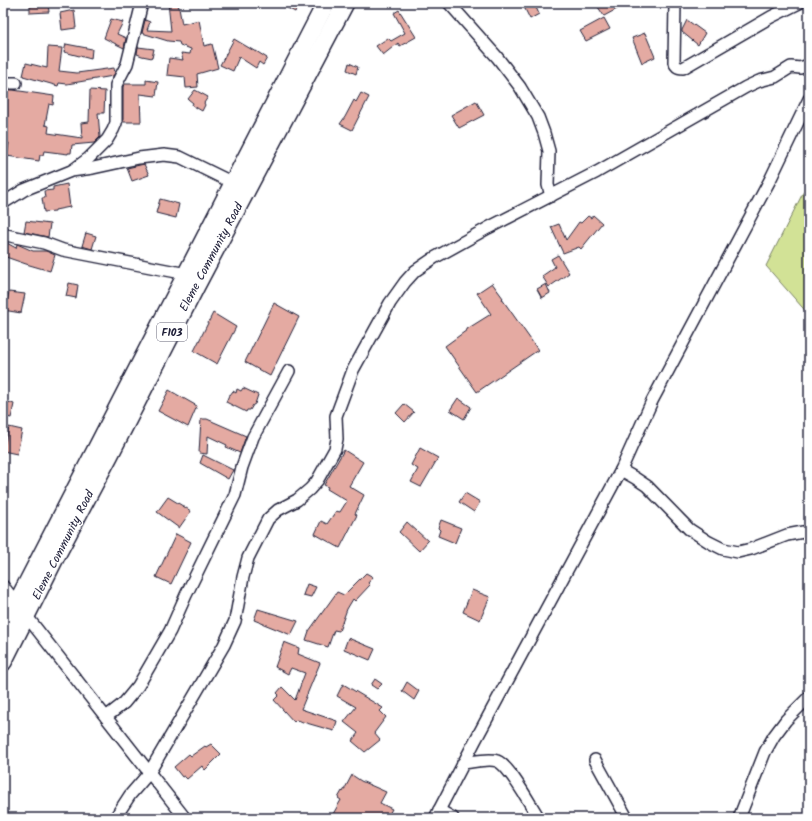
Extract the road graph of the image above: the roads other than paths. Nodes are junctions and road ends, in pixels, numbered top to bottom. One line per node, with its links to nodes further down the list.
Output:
1 (142, 3): 11 (street)
2 (326, 3): 12 (main road, Eleme Community Road / F103)
3 (344, 3): 21 (main road, Eleme Community Road / F103)
4 (449, 3): 13 (street)
5 (675, 3): 6 (street)
6 (799, 3)
7 (809, 65): 13 (street)
8 (3, 83): 9 (street)
9 (16, 84)
10 (809, 99): 18 (street)
11 (71, 171): 12 (street); 14 (street)
12 (233, 183): 16 (main road, Eleme Community Road / F103)
13 (551, 196): 28 (street)
14 (3, 203)
15 (6, 235): 16 (street)
16 (187, 274): 21 (main road, Eleme Community Road / F103)
17 (289, 371): 25 (street)
18 (621, 470): 19 (street); 27 (street)
19 (809, 533)
20 (3, 586): 21 (street)
21 (22, 609): 22 (main road, Eleme Community Road / F103); 23 (main road, Eleme Community Road / F103); 25 (street)
22 (3, 630)
23 (3, 662)
24 (809, 697): 35 (street)
25 (106, 717): 28 (street)
26 (595, 760): 34 (street)
27 (464, 762): 29 (street); 33 (street)
28 (149, 773): 30 (street); 31 (street)
29 (437, 814): 32 (street)
30 (114, 818)
31 (185, 818)
32 (453, 818)
33 (539, 818)
34 (627, 818)
35 (739, 818)

